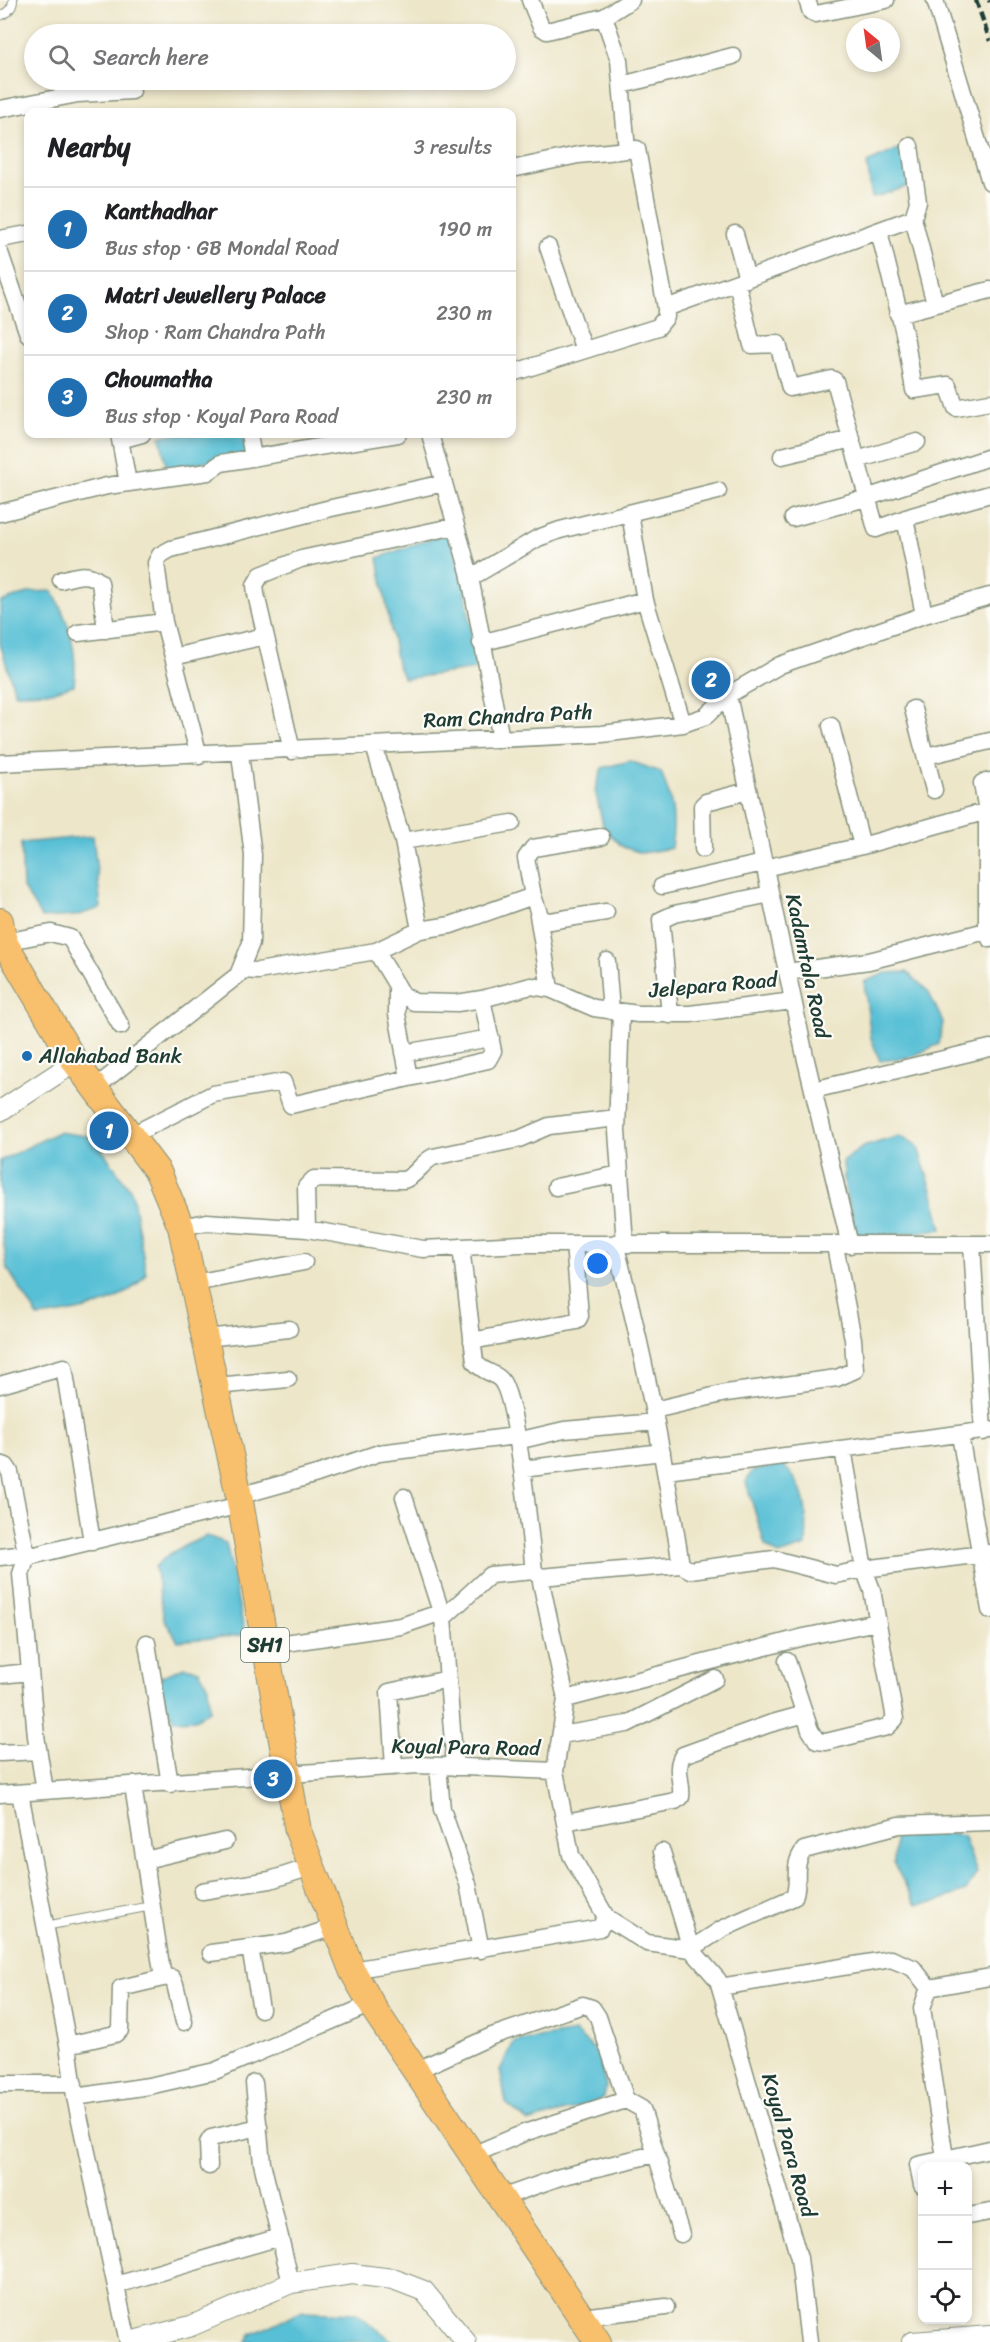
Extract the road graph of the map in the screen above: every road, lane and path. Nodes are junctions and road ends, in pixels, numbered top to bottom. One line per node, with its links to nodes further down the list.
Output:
1 (13, 0): 7 (lane)
2 (530, 0): 8 (street)
3 (631, 0): 8 (street)
4 (807, 0): 5 (street)
5 (886, 0)
6 (935, 0): 16 (street)
7 (0, 16)
8 (604, 17): 10 (street)
9 (733, 56): 10 (street)
10 (622, 85): 14 (street)
11 (132, 92): 12 (street)
12 (0, 109)
13 (910, 146): 17 (street)
14 (627, 150): 15 (street); 27 (street)
15 (516, 168)
16 (990, 182)
17 (913, 218): 18 (street); 26 (street)
18 (879, 231): 24 (street); 28 (street)
19 (735, 234): 24 (street)
20 (24, 235): 21 (street)
21 (0, 238)
22 (548, 248): 30 (street)
23 (0, 253): 29 (street)
24 (742, 281): 27 (street); 37 (street)
25 (990, 290): 26 (street)
26 (935, 304): 28 (street)
27 (666, 308): 30 (street)
28 (898, 314): 32 (street)
29 (24, 322)
30 (584, 350): 31 (street)
31 (516, 373)
32 (990, 402)
33 (120, 438): 43 (street)
34 (250, 438): 41 (street)
35 (374, 438): 41 (street)
36 (431, 438): 44 (street)
37 (852, 439): 39 (street); 42 (street)
38 (917, 442): 42 (street)
39 (782, 456)
40 (990, 457): 47 (street)
41 (253, 458): 43 (street)
42 (857, 460): 47 (street)
43 (128, 483): 48 (street)
44 (444, 483): 52 (street); 58 (street)
45 (718, 491): 49 (street)
46 (990, 494): 51 (street)
47 (866, 498): 50 (street); 51 (street)
48 (0, 513)
49 (630, 514): 53 (street); 56 (street)
50 (793, 518)
51 (905, 518): 57 (street)
52 (456, 526): 53 (street); 61 (street)
53 (470, 578): 62 (street)
54 (61, 580): 59 (street)
55 (990, 596): 57 (street, Ram Chandra Path)
56 (645, 600): 62 (street); 66 (street)
57 (924, 615): 64 (street, Ram Chandra Path)
58 (164, 622): 59 (street); 63 (street)
59 (106, 630): 60 (street)
60 (78, 633)
61 (265, 636): 63 (street); 71 (street)
62 (482, 643): 68 (street)
63 (173, 657): 73 (street)
64 (728, 695): 66 (street, Ram Chandra Path); 78 (street, Kadamtala Road)
65 (913, 709): 74 (street)
66 (683, 724): 68 (street, Ram Chandra Path)
67 (831, 726): 83 (street)
68 (501, 739): 70 (street, Ram Chandra Path)
69 (990, 741): 74 (street)
70 (374, 746): 71 (street, Ram Chandra Path); 82 (street)
71 (292, 751): 72 (street, Ram Chandra Path)
72 (240, 754): 73 (street, Ram Chandra Path); 96 (street)
73 (199, 756): 75 (street, Ram Chandra Path)
74 (926, 756): 77 (street)
75 (0, 764)
76 (990, 781): 79 (street)
77 (934, 790)
78 (748, 791): 84 (street); 85 (street, Kadamtala Road)
79 (987, 811): 83 (street); 93 (street)
80 (512, 823): 82 (street)
81 (601, 837): 88 (street)
82 (403, 841): 92 (street)
83 (862, 846): 85 (street)
84 (703, 849)
85 (764, 865): 86 (street); 87 (street, Kadamtala Road)
86 (662, 886)
87 (770, 894): 97 (street, Kadamtala Road); 103 (street)
88 (533, 896): 90 (street); 92 (street)
89 (606, 912): 90 (street)
90 (538, 915): 99 (street)
91 (1, 929): 104 (street); 108 (main road, SH1)
92 (420, 930): 94 (street)
93 (989, 933): 97 (street)
94 (376, 951): 96 (street); 98 (street, Jelepara Road)
95 (607, 961): 102 (street)
96 (240, 970): 110 (street)
97 (787, 972): 101 (street, Kadamtala Road)
98 (397, 986): 100 (street, Jelepara Road); 107 (street)
99 (550, 989): 100 (street, Jelepara Road); 102 (street, Jelepara Road)
100 (482, 999): 105 (street)
101 (793, 1001): 103 (street, Jelepara Road); 111 (street, Kadamtala Road)
102 (616, 1012): 103 (street, Jelepara Road); 113 (street)
103 (670, 1015)
104 (121, 1026)
105 (491, 1038): 107 (street); 109 (street)
106 (990, 1048): 111 (street)
107 (404, 1053): 109 (street)
108 (75, 1062): 110 (main road, SH1); 112 (street)
109 (409, 1078): 114 (street)
110 (96, 1087): 114 (main road, SH1)
111 (813, 1090): 123 (street, Kadamtala Road)
112 (0, 1111)
113 (617, 1118): 115 (street); 118 (street)
114 (132, 1135): 117 (main road, SH1)
115 (620, 1174): 116 (street); 119 (street)
116 (556, 1188)
117 (181, 1227): 118 (street); 126 (main road, SH1)
118 (307, 1229): 124 (street)
119 (620, 1243): 120 (street); 123 (street); 133 (street)
120 (574, 1244): 124 (street); 129 (street)
121 (972, 1244): 122 (street); 123 (street); 134 (street)
122 (990, 1244)
123 (842, 1246): 133 (street, Kadamtala Road)
124 (460, 1247): 129 (street)
125 (304, 1262): 126 (street)
126 (194, 1283): 128 (main road, SH1)
127 (289, 1329): 128 (street)
128 (206, 1338): 132 (main road, SH1)
129 (472, 1341): 136 (street)
130 (288, 1379): 132 (street)
131 (0, 1384): 144 (street)
132 (217, 1386): 143 (main road, SH1)
133 (655, 1416): 136 (street); 138 (street)
134 (986, 1431): 135 (street)
135 (960, 1435): 137 (street); 145 (street)
136 (517, 1438): 140 (street); 143 (street)
137 (843, 1449): 141 (street); 149 (street)
138 (662, 1452): 140 (street); 141 (street)
139 (0, 1464): 146 (street)
140 (522, 1469): 150 (street)
141 (666, 1471): 148 (street)
142 (404, 1497): 152 (street)
143 (239, 1500): 144 (street); 155 (main road, SH1)
144 (92, 1542): 146 (street)
145 (985, 1554): 149 (street); 151 (street)
146 (26, 1556): 147 (street); 157 (street)
147 (0, 1557)
148 (681, 1565): 149 (street); 150 (street)
149 (864, 1569): 153 (street)
150 (537, 1574): 152 (street); 161 (street)
151 (990, 1610)
152 (442, 1615): 155 (street); 159 (street)
153 (878, 1622): 161 (street); 162 (street)
154 (147, 1643): 170 (street)
155 (265, 1646): 169 (main road, SH1)
156 (787, 1661): 162 (street)
157 (30, 1672): 158 (street); 164 (street)
158 (0, 1676)
159 (448, 1679): 166 (street); 167 (street)
160 (715, 1679): 163 (street)
161 (566, 1699): 163 (street)
162 (805, 1714): 175 (street)
163 (561, 1735): 168 (street)
164 (38, 1750): 165 (street); 172 (street)
165 (0, 1753)
166 (446, 1766): 167 (street, Koyal Para Road); 168 (street, Koyal Para Road); 188 (street)
167 (394, 1767): 169 (street, Koyal Para Road)
168 (555, 1771): 175 (street, Koyal Para Road)
169 (288, 1775): 170 (street, Koyal Para Road); 180 (main road, SH1)
170 (171, 1784): 171 (street, Koyal Para Road)
171 (133, 1786): 172 (street, Koyal Para Road); 179 (street)
172 (45, 1791): 173 (street, Koyal Para Road)
173 (20, 1793): 174 (street, Koyal Para Road); 184 (street)
174 (0, 1794)
175 (565, 1822): 183 (street, Koyal Para Road)
176 (990, 1822): 187 (street)
177 (225, 1841): 179 (street)
178 (662, 1852): 187 (street)
179 (145, 1860): 182 (street)
180 (311, 1867): 181 (street); 185 (main road, SH1)
181 (202, 1891)
182 (152, 1906): 184 (lane); 192 (street)
183 (606, 1917): 187 (street, Koyal Para Road); 188 (street)
184 (45, 1926): 198 (street)
185 (334, 1927): 186 (street); 190 (main road, SH1)
186 (250, 1948): 189 (street); 196 (street)
187 (691, 1949): 193 (street, Koyal Para Road)
188 (481, 1950): 190 (street)
189 (211, 1953)
190 (352, 1970): 195 (main road, SH1)
191 (990, 1977): 194 (street)
192 (163, 1978): 197 (street); 198 (street)
193 (720, 1988): 194 (street); 224 (street, Koyal Para Road)
194 (929, 1988): 208 (street)
195 (371, 2004): 199 (main road, SH1); 202 (street)
196 (261, 2009)
197 (184, 2022)
198 (68, 2045): 202 (street)
199 (416, 2071): 203 (street); 207 (main road, SH1)
200 (254, 2083): 204 (street)
201 (0, 2084): 202 (street)
202 (74, 2091): 217 (street)
203 (626, 2100): 206 (street); 207 (street)
204 (259, 2127): 210 (street); 215 (street)
205 (990, 2149): 208 (street)
206 (655, 2154): 211 (street); 214 (street)
207 (472, 2155): 211 (main road, SH1)
208 (945, 2158): 209 (street)
209 (930, 2162)
210 (209, 2166)
211 (501, 2198): 219 (main road, SH1)
212 (990, 2212): 213 (street)
213 (972, 2215)
214 (681, 2234)
215 (279, 2237): 216 (street); 217 (street)
216 (291, 2283): 221 (street); 222 (street)
217 (116, 2285): 221 (street)
218 (666, 2307): 219 (street)
219 (581, 2317): 223 (main road, SH1)
220 (990, 2336): 225 (street)
221 (129, 2342)
222 (466, 2342)
223 (598, 2342)
224 (809, 2342)
225 (912, 2342)

